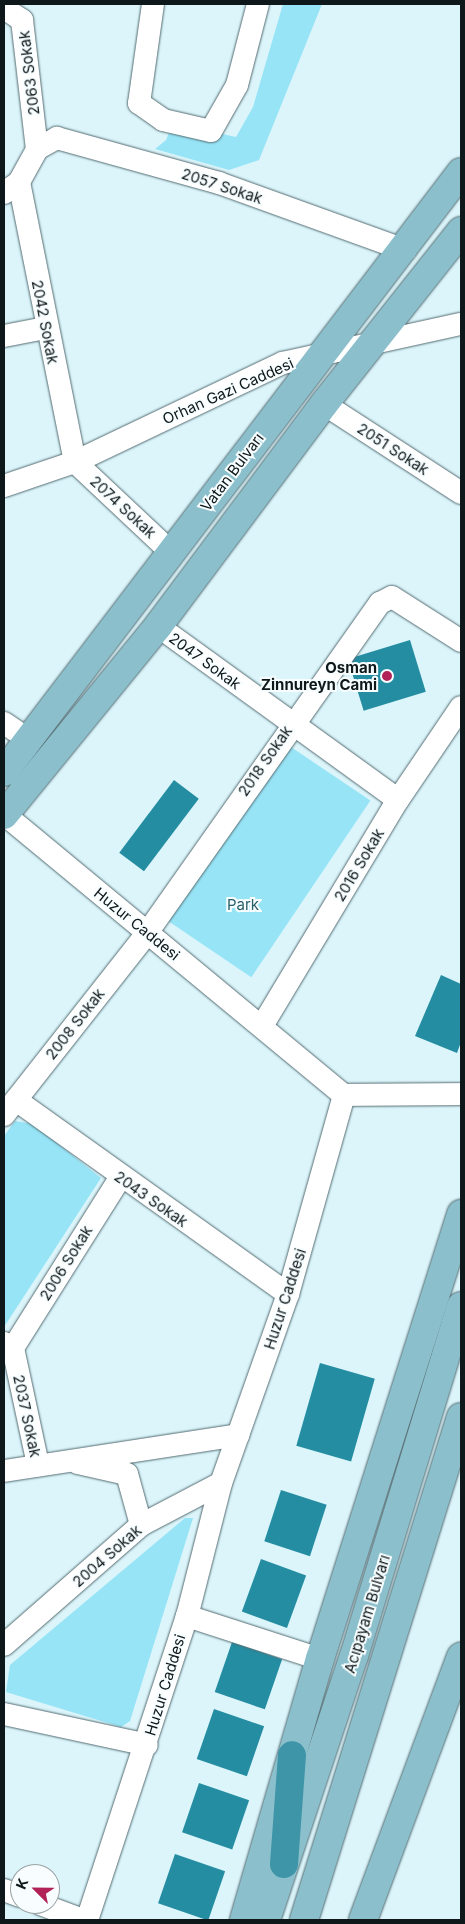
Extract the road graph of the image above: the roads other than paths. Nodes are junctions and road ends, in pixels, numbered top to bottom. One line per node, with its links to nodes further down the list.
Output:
1 (153, 4): 2 (street)
2 (258, 4)
3 (4, 8): 4 (street, 2063 Sokak)
4 (37, 149): 6 (street); 8 (street, 2057 Sokak)
5 (461, 172): 8 (main road, Vatan Bulvarı)
6 (12, 187): 10 (street, 2042 Sokak)
7 (461, 231): 12 (main road)
8 (405, 250): 13 (main road, Vatan Bulvarı)
9 (461, 324): 12 (street, Orhan Gazi Caddesi)
10 (45, 328): 11 (street); 15 (street, 2042 Sokak)
11 (4, 336)
12 (378, 340): 13 (street, Orhan Gazi Caddesi); 14 (main road)
13 (323, 353): 15 (street, Orhan Gazi Caddesi); 18 (main road, Vatan Bulvarı)
14 (324, 404): 17 (street, 2051 Sokak); 19 (main road)
15 (75, 462): 16 (street, Orhan Gazi Caddesi); 18 (street, 2074 Sokak)
16 (4, 486)
17 (461, 493)
18 (171, 552): 24 (main road, Vatan Bulvarı)
19 (158, 626): 23 (street, 2047 Sokak); 27 (main road)
20 (461, 641): 23 (street, 2018 Sokak)
21 (461, 707): 26 (street, 2016 Sokak)
22 (4, 723): 24 (street)
23 (291, 724): 26 (street, 2047 Sokak); 28 (street, 2018 Sokak)
24 (29, 740): 25 (main road, Vatan Bulvarı)
25 (4, 772)
26 (398, 800): 29 (street, 2016 Sokak)
27 (4, 814): 28 (street, Huzur Caddesi)
28 (146, 933): 29 (street, Huzur Caddesi); 32 (street, 2008 Sokak)
29 (262, 1026): 31 (street, Huzur Caddesi)
30 (461, 1094): 31 (street)
31 (344, 1095): 35 (street, Huzur Caddesi)
32 (10, 1107): 33 (street, 2043 Sokak)
33 (120, 1178): 35 (street, 2043 Sokak); 37 (street, 2006 Sokak)
34 (461, 1214): 49 (main road)
35 (288, 1294): 40 (street, Huzur Caddesi)
36 (461, 1306): 53 (main road, Acıpayam Bulvarı)
37 (8, 1346): 38 (street, 2037 Sokak)
38 (12, 1381): 42 (street, 2037 Sokak)
39 (461, 1417): 58 (main road, Acıpayam Bulvarı)
40 (238, 1435): 41 (street); 44 (street, Huzur Caddesi)
41 (65, 1460): 42 (street); 45 (street)
42 (38, 1465): 43 (street)
43 (4, 1470)
44 (221, 1483): 45 (street, 2004 Sokak); 46 (street, Huzur Caddesi)
45 (141, 1525): 47 (street, 2004 Sokak)
46 (187, 1616): 49 (street); 51 (street, Huzur Caddesi)
47 (4, 1645)
48 (461, 1657): 59 (main road)
49 (320, 1659): 52 (main road)
50 (4, 1714): 51 (street)
51 (147, 1745): 55 (street, Huzur Caddesi)
52 (292, 1755): 53 (highway); 56 (main road)
53 (284, 1864): 57 (main road, Acıpayam Bulvarı)
54 (60, 1911): 55 (street)
55 (85, 1920)
56 (244, 1920)
57 (266, 1920)
58 (304, 1920)
59 (363, 1920)

